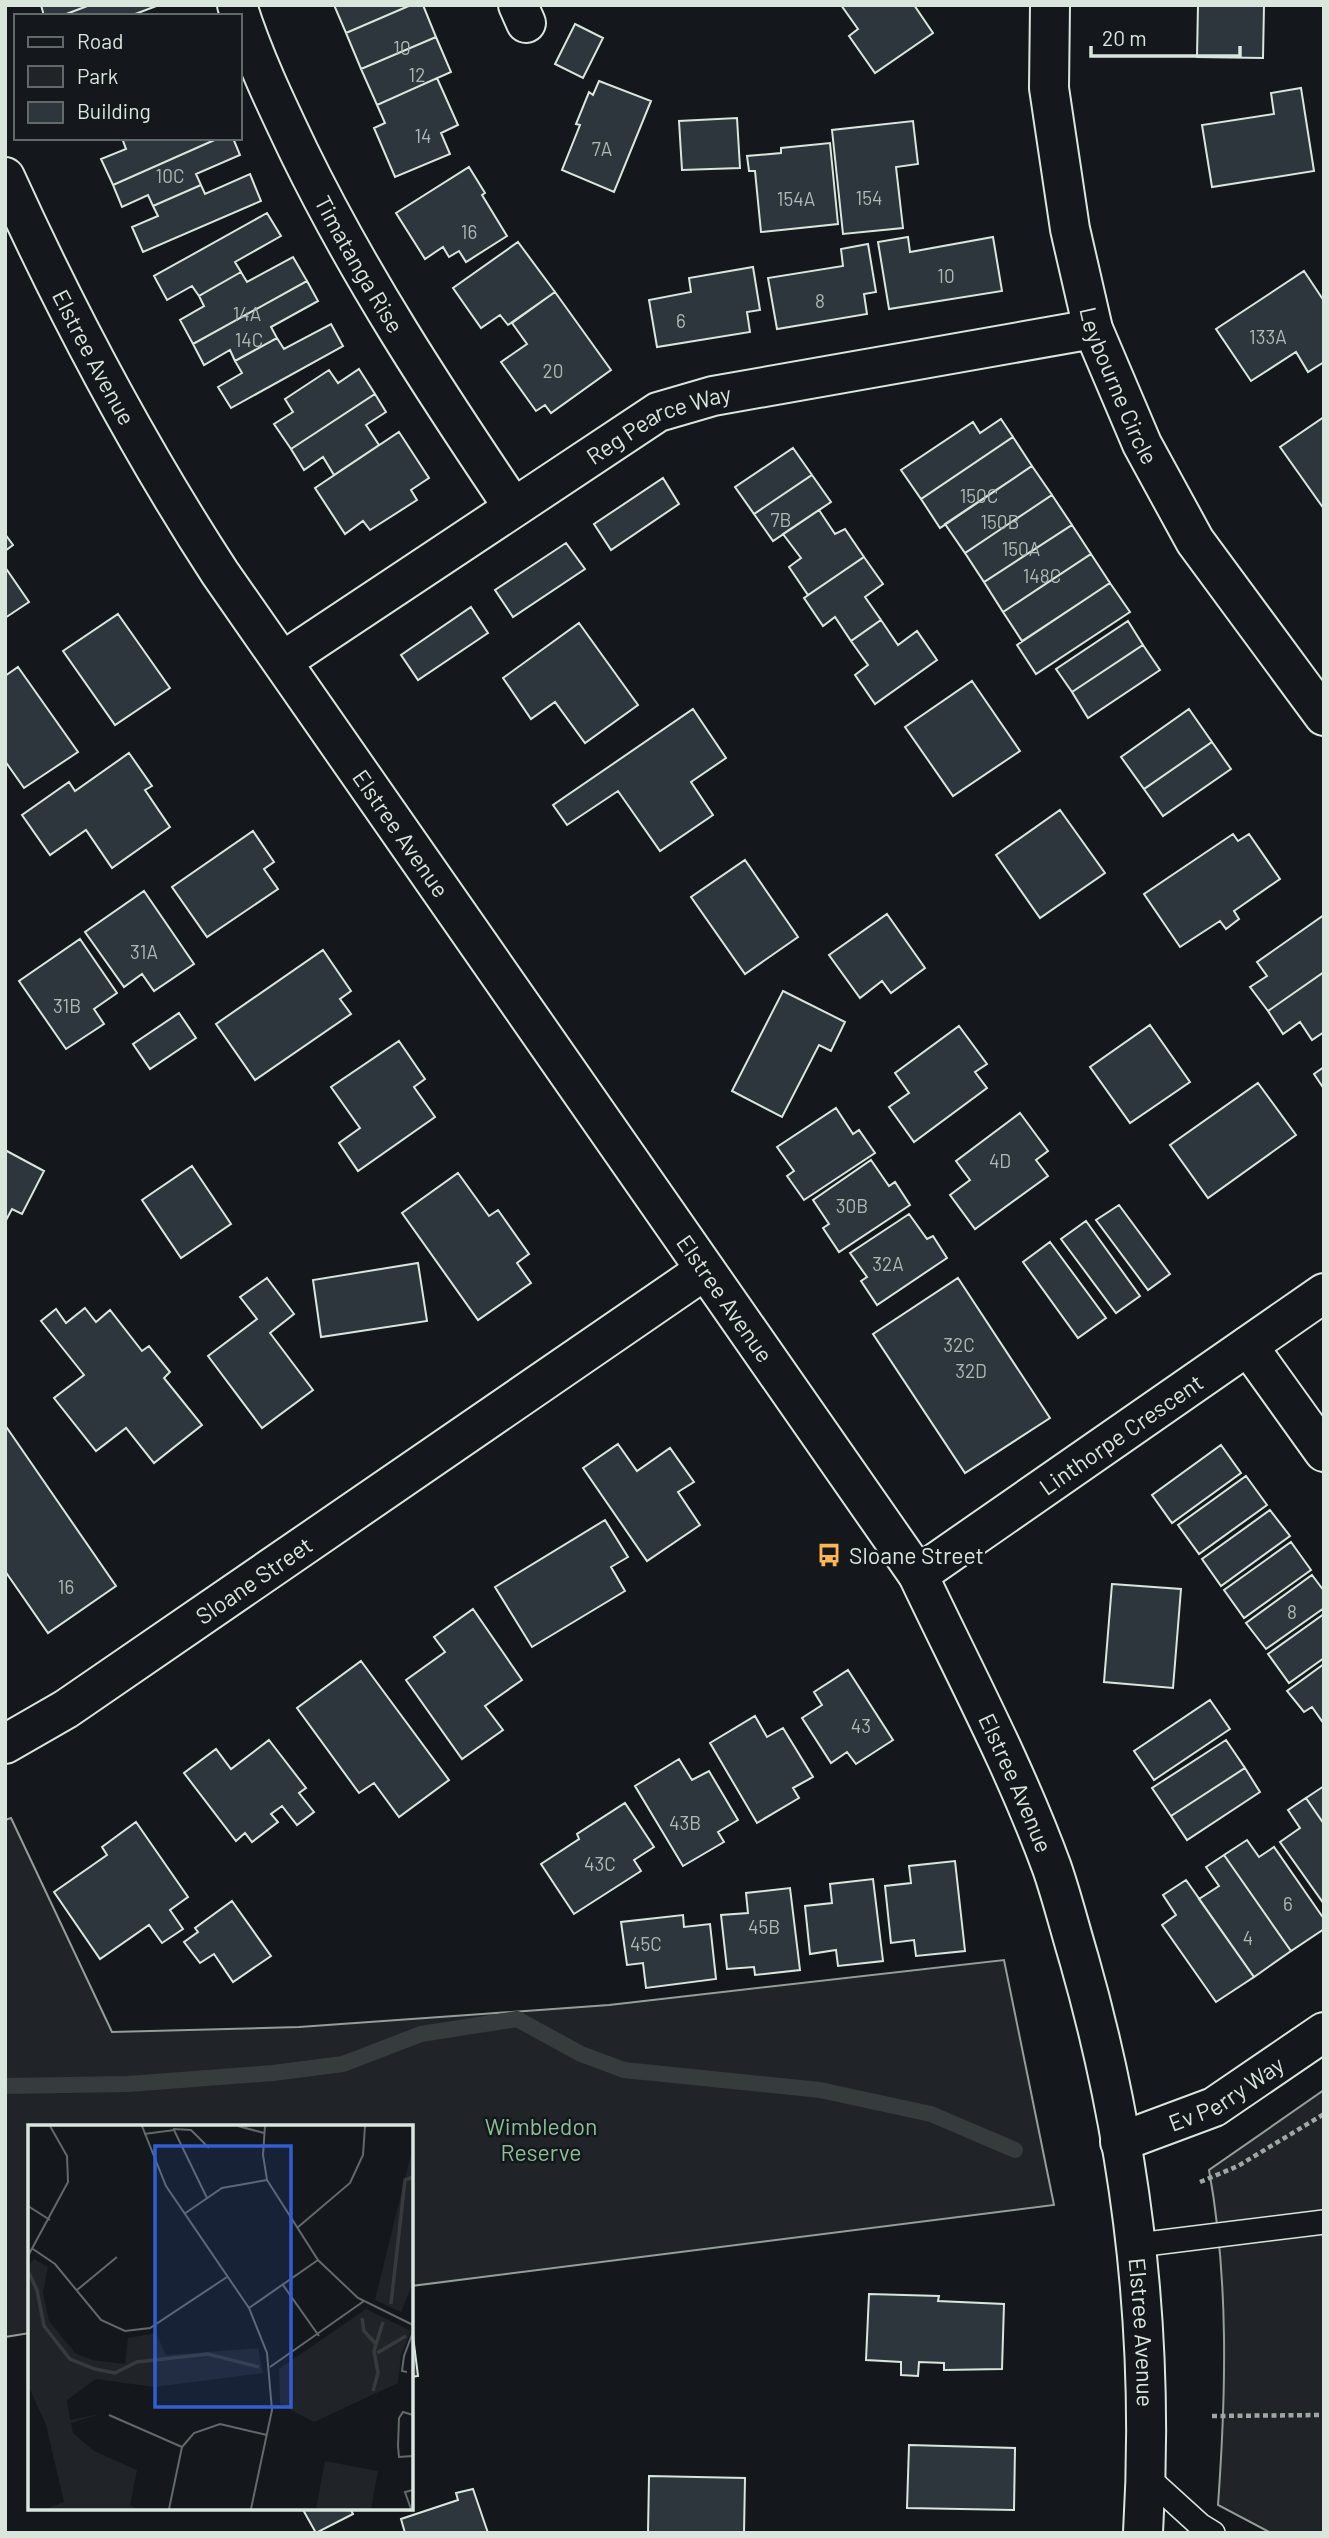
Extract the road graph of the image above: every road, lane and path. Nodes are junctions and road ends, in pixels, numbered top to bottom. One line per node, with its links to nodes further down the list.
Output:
1 (1050, 5): 4 (street, Leybourne Circle)
2 (242, 18): 5 (street, Timatanga Rise)
3 (5, 177): 6 (street, Elstree Avenue)
4 (1093, 329): 5 (street, Reg Pearce Way); 7 (street, Leybourne Circle)
5 (513, 507): 6 (street, Reg Pearce Way)
6 (283, 661): 8 (street, Elstree Avenue)
7 (1324, 716)
8 (705, 1270): 12 (street, Elstree Avenue); 13 (street, Sloane Street)
9 (1324, 1293): 10 (street, Linthorpe Crescent)
10 (1248, 1346): 11 (street); 12 (street, Linthorpe Crescent)
11 (1324, 1452)
12 (918, 1575): 16 (street, Elstree Avenue)
13 (5, 1744)
14 (1324, 2032): 16 (street, Ev Perry Way)
15 (1324, 2114): 17 (path)
16 (1121, 2142): 19 (street, Elstree Avenue)
17 (1200, 2182)
18 (1324, 2222): 19 (lane)
19 (1138, 2245): 22 (street, Elstree Avenue)
20 (1324, 2415): 21 (path)
21 (1212, 2416)
22 (1146, 2476): 23 (street, Elstree Avenue); 24 (lane)
23 (1143, 2533)
24 (1213, 2533)

